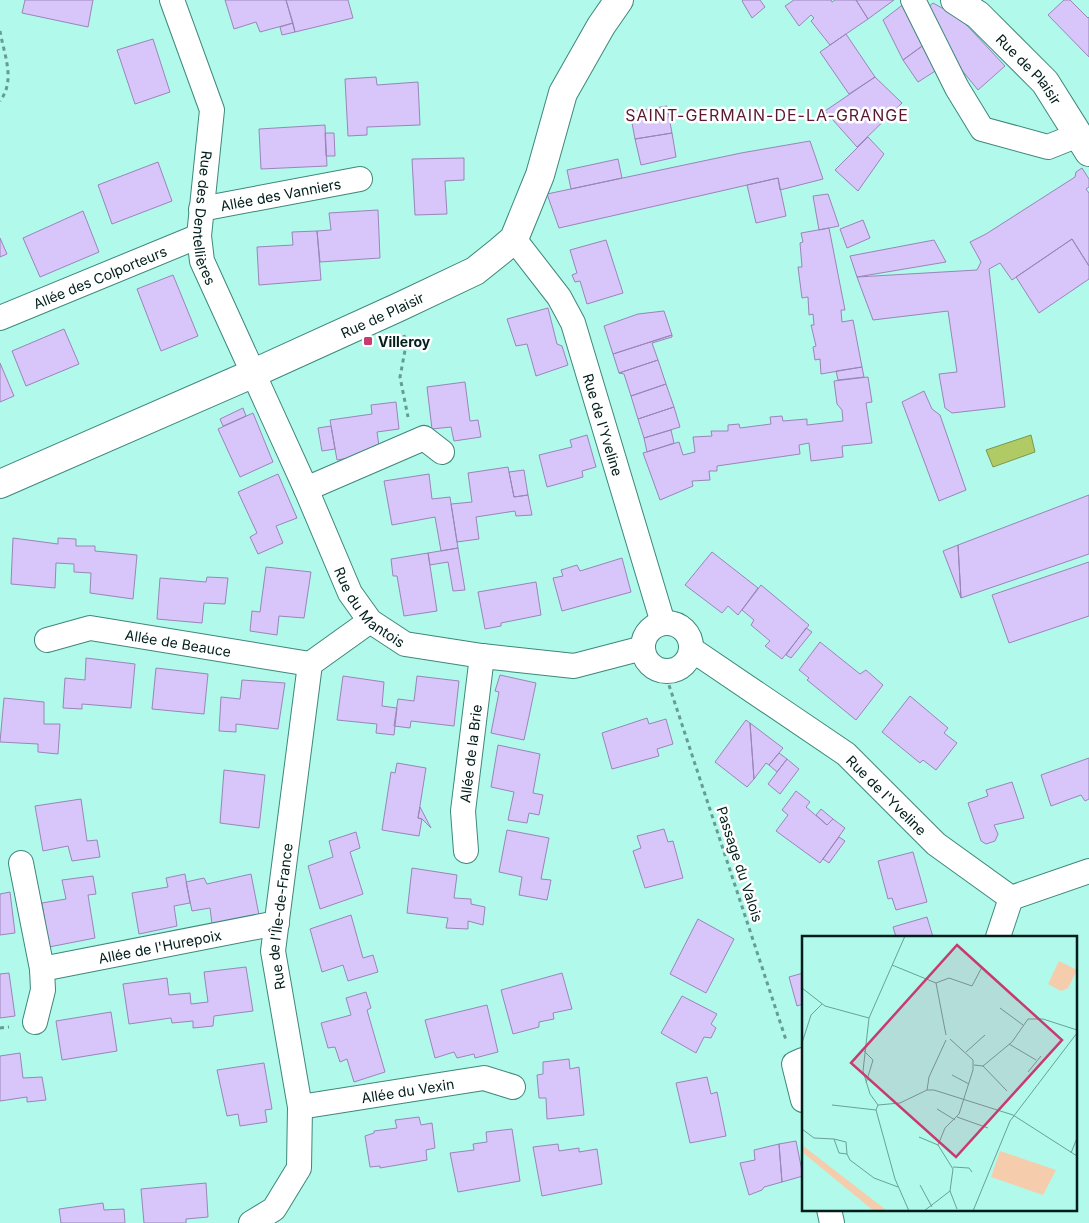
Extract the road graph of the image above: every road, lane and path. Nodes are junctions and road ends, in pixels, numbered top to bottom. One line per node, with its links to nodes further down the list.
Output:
1 (172, 0): 9 (street, Rue des Dentellières)
2 (619, 0): 11 (street, Rue de Plaisir)
3 (913, 0): 7 (street)
4 (955, 0): 7 (street, Rue de Plaisir)
5 (0, 31): 6 (path)
6 (0, 101)
7 (1084, 144)
8 (360, 179): 9 (street, Allée des Vanniers)
9 (201, 209): 10 (street, Rue des Dentellières)
10 (199, 236): 13 (street, Allée des Colporteurs); 14 (street, Rue des Dentellières)
11 (514, 239): 12 (street, Rue de Plaisir); 20 (street, Rue de l'Yveline)
12 (399, 307): 14 (street, Rue de Plaisir); 15 (path)
13 (0, 318)
14 (254, 374): 17 (street, Rue de Plaisir); 18 (street, Rue du Mantois)
15 (413, 442): 16 (street); 18 (street)
16 (442, 452)
17 (0, 484)
18 (306, 488): 19 (street, Rue du Mantois)
19 (370, 621): 24 (street, Rue du Mantois); 25 (street)
20 (663, 624): 22 (street); 23 (street)
21 (47, 640): 25 (street, Allée de Beauce)
22 (643, 648): 24 (street, Rue du Mantois); 26 (street)
23 (692, 650): 26 (street); 30 (street, Rue de l'Yveline)
24 (482, 656): 27 (street, Allée de la Brie)
25 (310, 664): 31 (street, Rue de l'Île-de-France)
26 (664, 670): 35 (path, Passage du Valois)
27 (466, 851)
28 (21, 863): 33 (street)
29 (1089, 870): 30 (street)
30 (1011, 898): 32 (street)
31 (277, 923): 33 (street, Allée de l'Hurepoix); 38 (street, Rue de l'Île-de-France)
32 (998, 936)
33 (42, 969): 34 (street)
34 (35, 1022)
35 (798, 1062): 37 (street)
36 (514, 1088): 38 (street, Allée du Vexin)
37 (802, 1092)
38 (300, 1107): 40 (street, Rue de l'Île-de-France)
39 (829, 1210): 41 (street)
40 (251, 1223)
41 (832, 1223)

